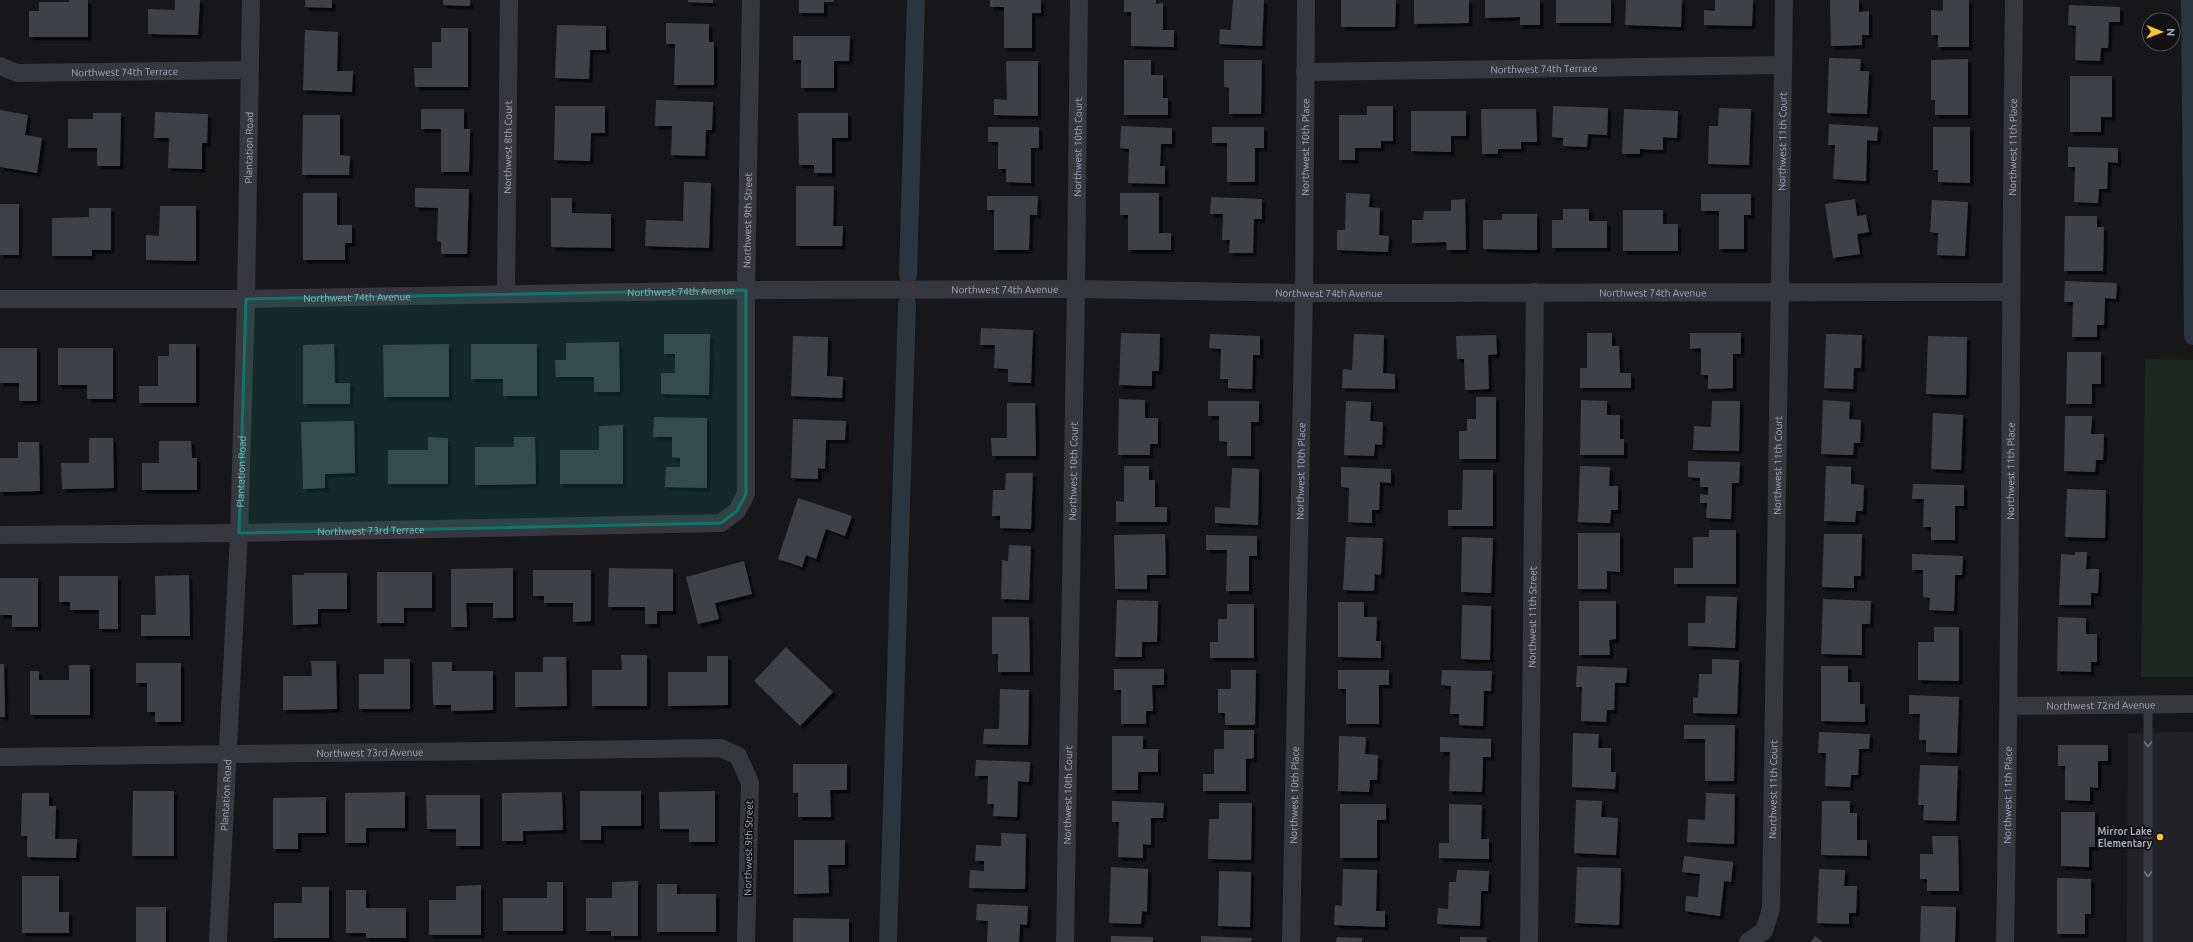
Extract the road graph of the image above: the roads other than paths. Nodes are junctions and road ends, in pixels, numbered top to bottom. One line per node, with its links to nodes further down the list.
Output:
1 (251, 0): 10 (street, Plantation Road)
2 (510, 0): 18 (street, Northwest 8th Court)
3 (751, 0): 13 (street, Northwest 9th Street)
4 (1079, 0): 12 (street, Northwest 10th Court)
5 (1306, 0): 11 (street, Northwest 10th Place)
6 (1784, 0): 8 (street, Northwest 11th Court)
7 (2014, 0): 15 (street, Northwest 11th Place)
8 (1784, 65): 11 (street, Northwest 74th Terrace); 17 (street, Northwest 11th Court)
9 (0, 66): 10 (street, Northwest 74th Terrace)
10 (250, 70): 19 (street, Plantation Road)
11 (1306, 72): 16 (street, Northwest 10th Place)
12 (1076, 289): 13 (street, Northwest 74th Avenue); 16 (street, Northwest 74th Avenue); 32 (street, Northwest 10th Court)
13 (746, 290): 18 (street, Northwest 74th Avenue); 21 (street, Northwest 9th Street)
14 (1535, 292): 16 (street, Northwest 74th Avenue); 17 (street, Northwest 74th Avenue); 34 (street, Northwest 11th Street)
15 (2010, 292): 17 (street, Northwest 74th Avenue); 26 (street, Northwest 11th Place)
16 (1304, 293): 33 (street, Northwest 10th Place)
17 (1781, 293): 35 (street, Northwest 11th Court)
18 (506, 294): 19 (street, Northwest 74th Avenue)
19 (246, 299): 20 (street, Northwest 74th Avenue); 22 (street, Plantation Road)
20 (0, 300)
21 (738, 511): 22 (street, Northwest 73rd Terrace)
22 (239, 533): 23 (street, Northwest 73rd Terrace); 27 (street, Plantation Road)
23 (0, 535)
24 (2148, 704): 25 (street, Northwest 72nd Avenue); 26 (street, Northwest 72nd Avenue); 37 (lane, one-way to 37)
25 (2193, 704)
26 (2009, 706): 36 (street, Northwest 11th Place)
27 (229, 753): 28 (street, Northwest 73rd Avenue); 29 (street, Northwest 73rd Avenue); 30 (street, Plantation Road)
28 (738, 756): 31 (street, Northwest 9th Street)
29 (0, 757)
30 (218, 942)
31 (746, 942)
32 (1065, 942)
33 (1291, 942)
34 (1529, 942)
35 (1748, 942)
36 (2005, 942)
37 (2148, 942)

